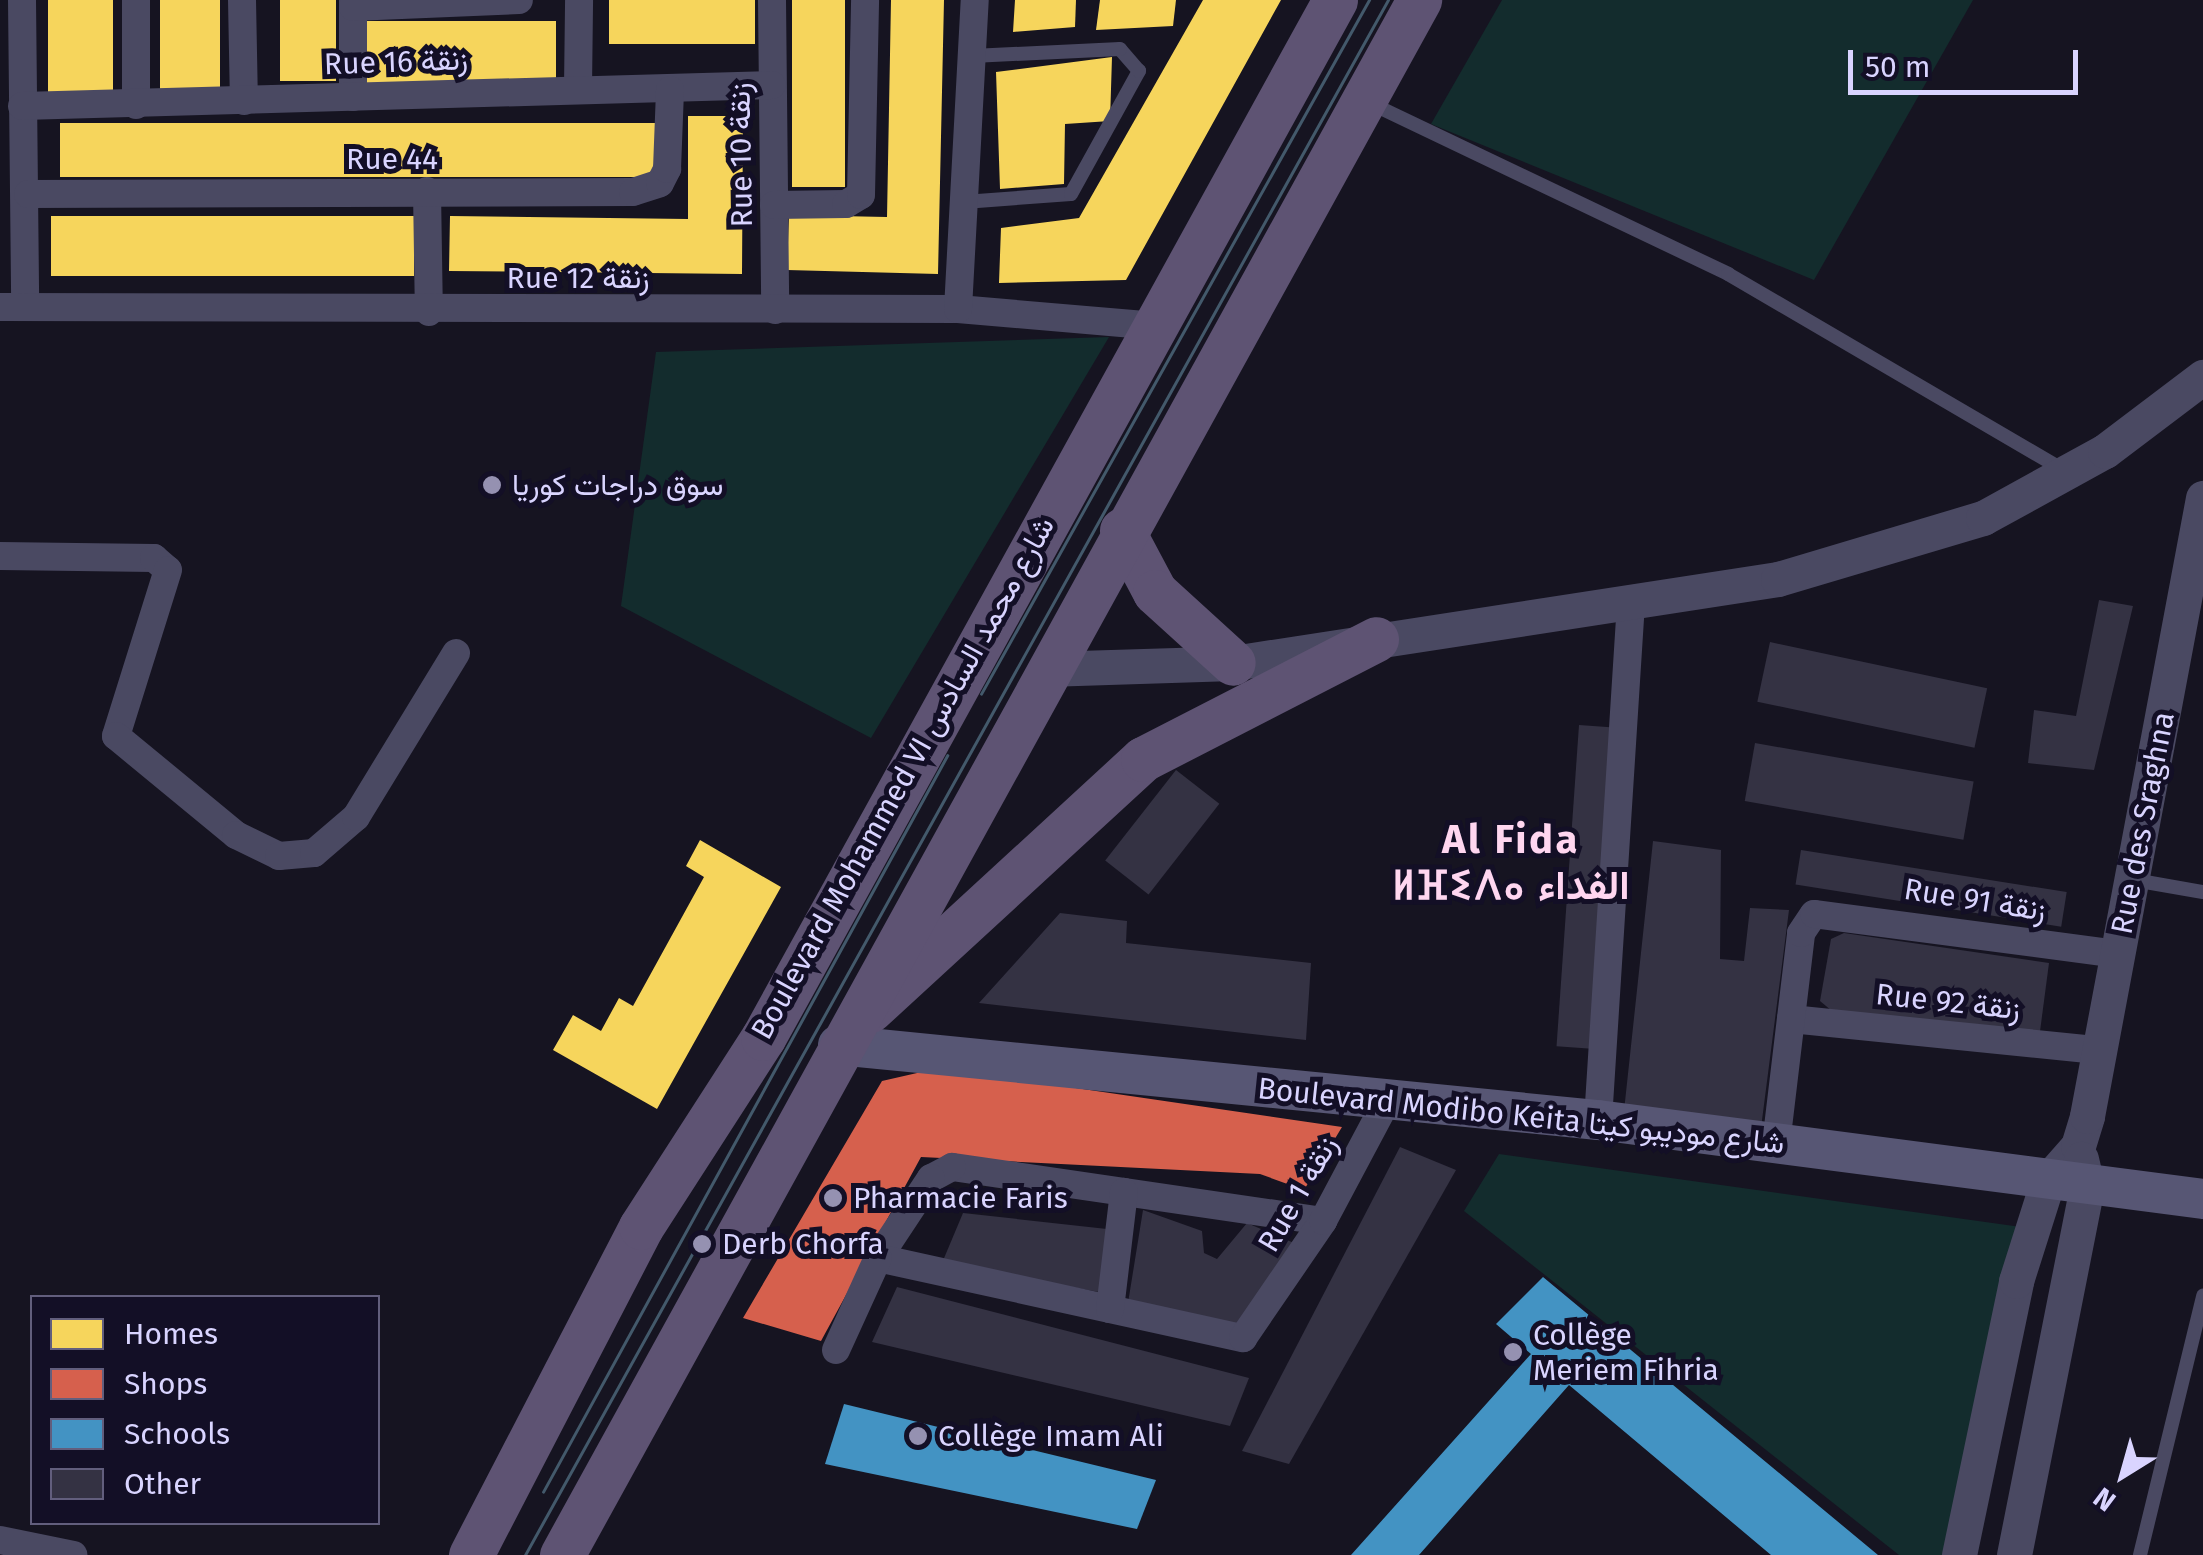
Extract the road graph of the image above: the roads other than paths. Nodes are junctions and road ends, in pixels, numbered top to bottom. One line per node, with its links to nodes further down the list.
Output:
1 (22, 0): 20 (street)
2 (136, 0): 19 (street)
3 (242, 0): 18 (street)
4 (519, 0): 11 (street)
5 (579, 0): 14 (street)
6 (772, 0): 13 (street, Rue 10 زنقة)
7 (865, 0): 24 (street)
8 (975, 0): 12 (street)
9 (1335, 0): 29 (main road, Boulevard Mohammed VI شارع محمد السادس)
10 (1419, 0): 17 (main road)
11 (353, 4): 16 (street)
12 (972, 56): 23 (street); 23 (lane)
13 (772, 85): 15 (street, Rue 16 زنقة); 24 (street, Rue 10 زنقة)
14 (578, 88): 15 (street, Rue 16 زنقة); 16 (street, Rue 16 زنقة)
15 (670, 90): 21 (street, Rue 44)
16 (354, 97): 18 (street, Rue 16 زنقة)
17 (1364, 99): 31 (lane); 33 (main road)
18 (244, 100): 19 (street, Rue 16 زنقة)
19 (136, 104): 20 (street, Rue 16 زنقة)
20 (22, 106): 22 (street)
21 (427, 191): 22 (street, Rue 44); 28 (street)
22 (28, 194): 25 (street)
23 (964, 202): 26 (street)
24 (774, 204): 27 (street, Rue 10 زنقة)
25 (12, 307): 28 (street, Rue 12 زنقة)
26 (958, 309): 27 (street, Rue 12 زنقة); 29 (street, Rue 12 زنقة)
27 (775, 310): 28 (street, Rue 12 زنقة)
28 (429, 312)
29 (1156, 326): 59 (main road, Boulevard Mohammed VI شارع محمد السادس)
30 (2203, 377): 31 (street)
31 (2066, 472): 35 (street)
32 (2203, 498): 40 (street, Rue des Sraghna)
33 (1122, 530): 38 (main road); 39 (main road)
34 (0, 556): 37 (street)
35 (1631, 602): 36 (street); 47 (street)
36 (1376, 640): 38 (street); 44 (main road)
37 (456, 653)
38 (1232, 663): 39 (street)
39 (1046, 668): 44 (main road)
40 (2134, 880): 41 (lane); 42 (street, Rue des Sraghna)
41 (2203, 892)
42 (2118, 954): 43 (street, Rue 91 زنقة); 45 (street, Rue des Sraghna)
43 (1791, 1019): 45 (street, Rue 92 زنقة); 48 (street)
44 (844, 1036): 46 (main road, Boulevard Modibo Keita شارع موديبو كيتا); 60 (main road)
45 (2097, 1050): 49 (street, Rue des Sraghna)
46 (1388, 1099): 47 (main road, Boulevard Modibo Keita شارع موديبو كيتا); 52 (street, Rue 1 زنقة)
47 (1598, 1120): 48 (main road, Boulevard Modibo Keita شارع موديبو كيتا)
48 (1776, 1144): 49 (main road, Boulevard Modibo Keita شارع موديبو كيتا)
49 (2071, 1170): 51 (main road, Boulevard Modibo Keita شارع موديبو كيتا); 61 (street, Rue des Sraghna); 62 (street, Rue des Sraghna)
50 (1124, 1192): 52 (street); 53 (street); 55 (street)
51 (2203, 1199)
52 (1323, 1221): 55 (street, Rue 1 زنقة)
53 (878, 1258): 55 (street); 56 (street)
54 (2203, 1296): 63 (lane)
55 (1110, 1309)
56 (836, 1350)
57 (0, 1540): 58 (street)
58 (73, 1555)
59 (471, 1555)
60 (562, 1555)
61 (1958, 1555)
62 (2014, 1555)
63 (2140, 1555)

